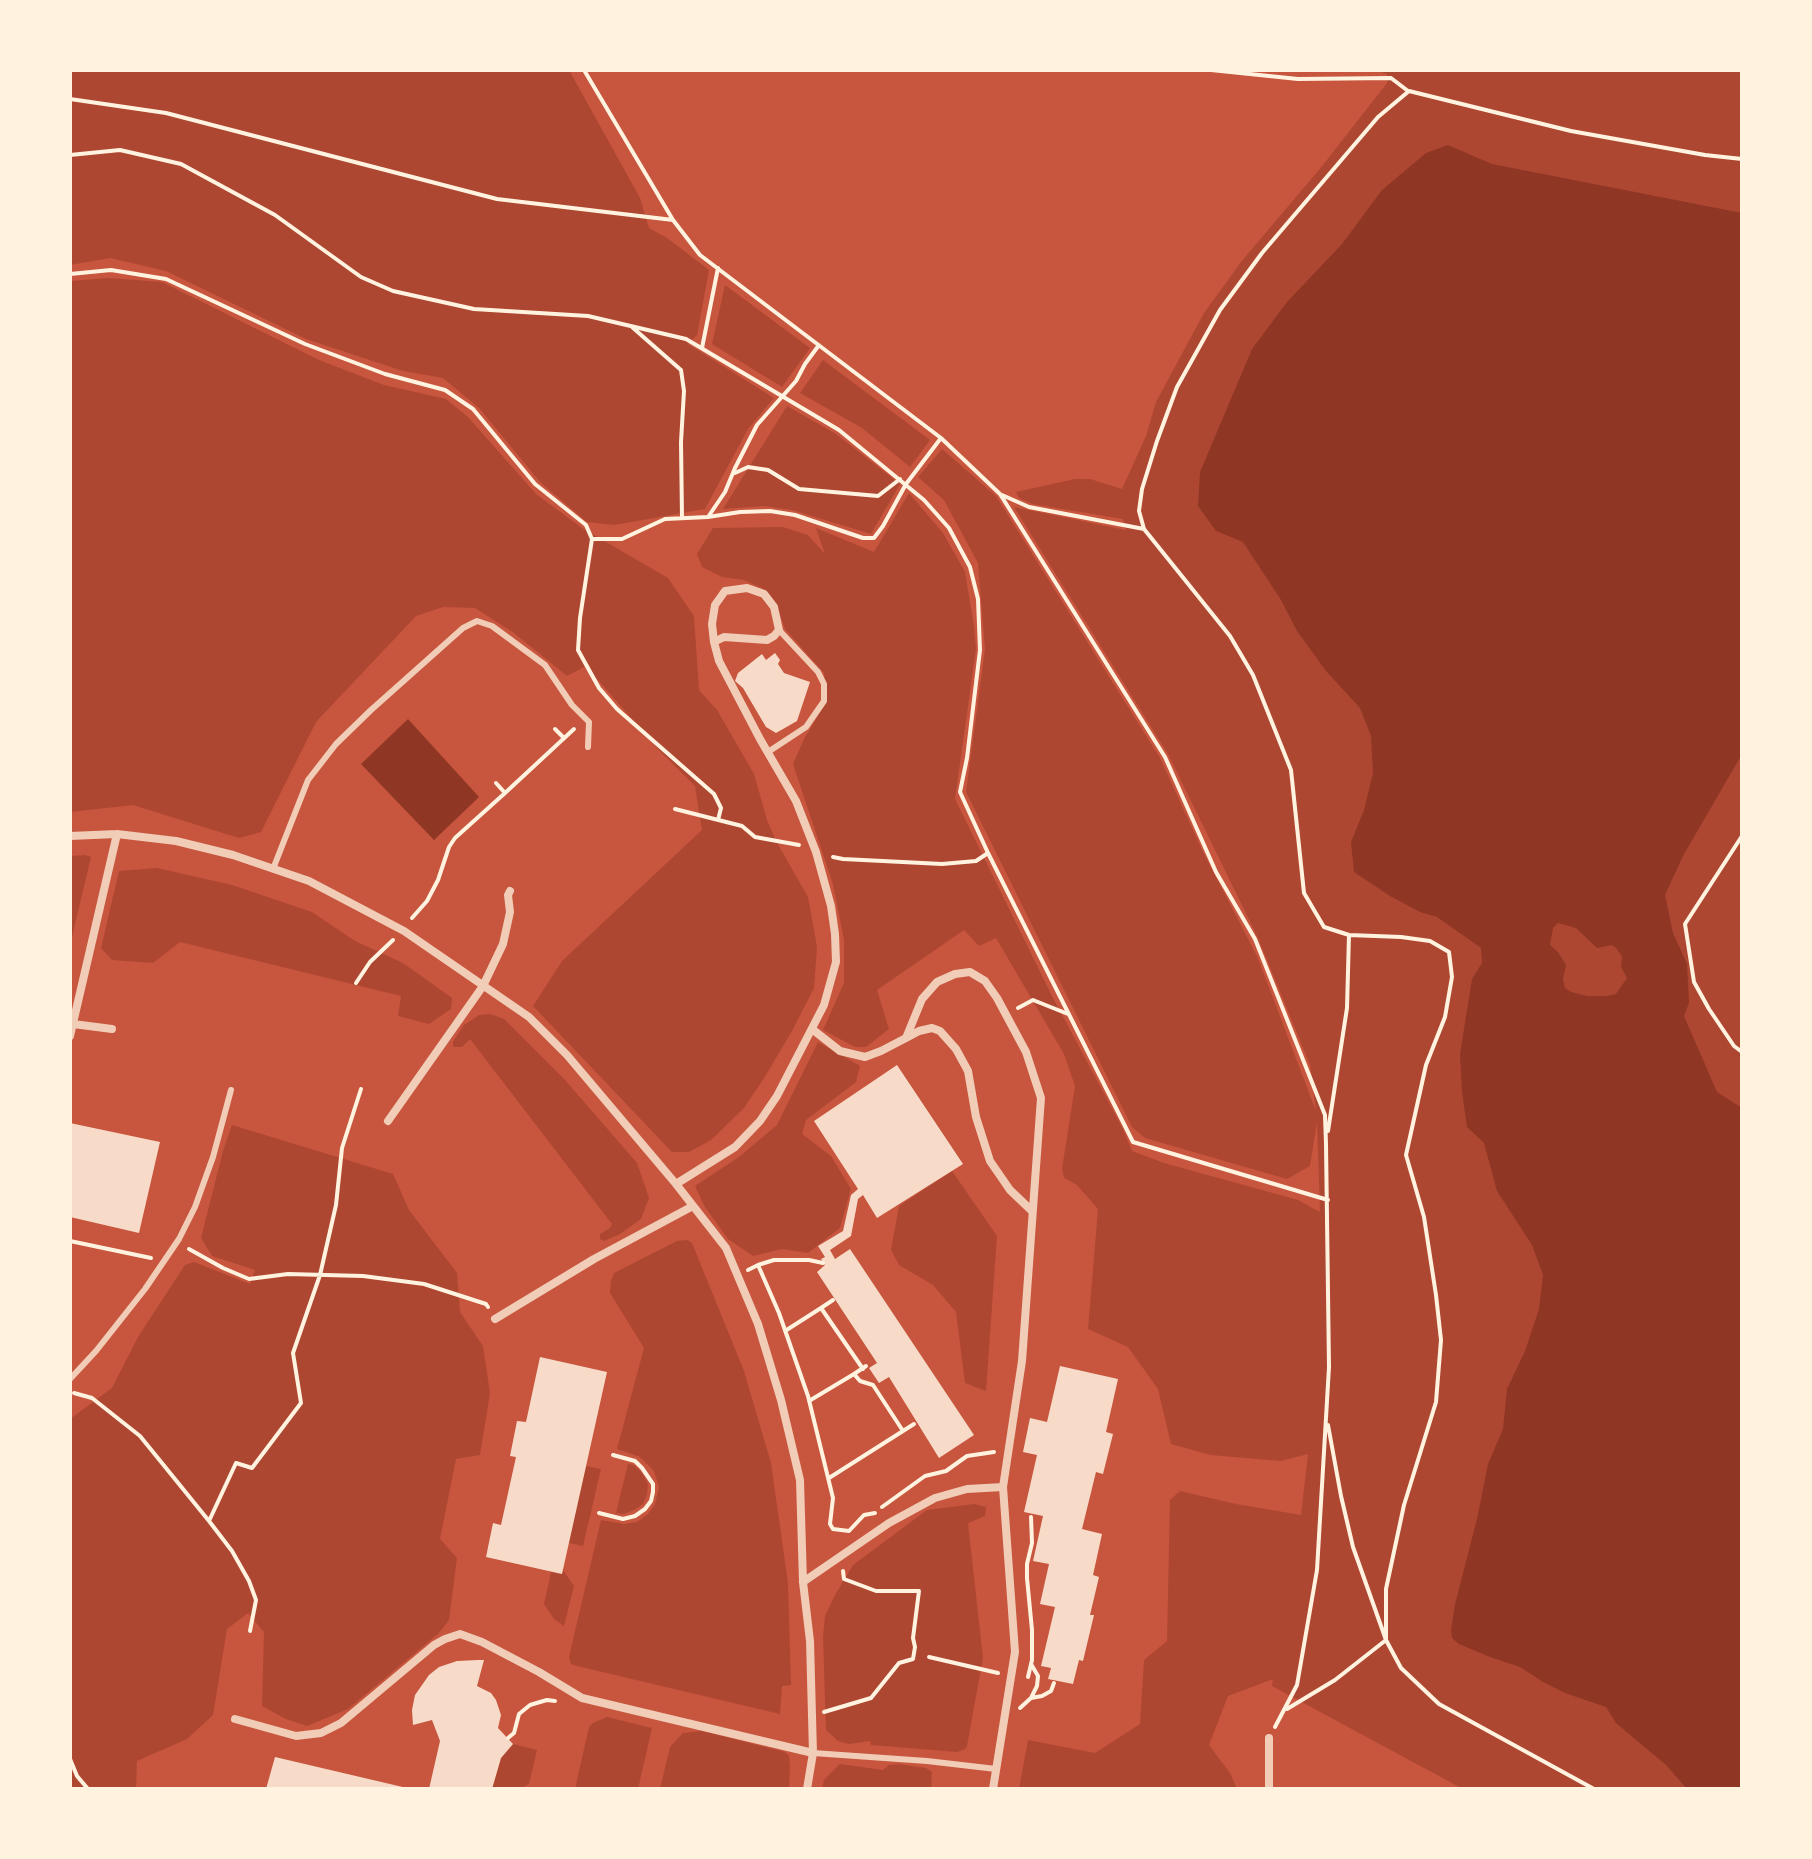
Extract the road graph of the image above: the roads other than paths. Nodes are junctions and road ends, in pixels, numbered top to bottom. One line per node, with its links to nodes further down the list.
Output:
1 (779, 630): 2 (street); 2 (street); 4 (lane)
2 (714, 642): 4 (street)
3 (588, 747): 7 (lane)
4 (768, 752): 12 (street)
5 (117, 834): 6 (street); 7 (street); 10 (street)
6 (70, 836)
7 (273, 869): 9 (street)
8 (510, 891): 9 (street)
9 (483, 986): 16 (street); 17 (street)
10 (73, 1024): 11 (street); 13 (street)
11 (112, 1029)
12 (812, 1029): 14 (street); 17 (street)
13 (70, 1036)
14 (906, 1038): 19 (street); 19 (street)
15 (231, 1090): 21 (lane)
16 (388, 1121)
17 (676, 1184): 18 (street)
18 (693, 1206): 20 (street); 23 (street)
19 (1032, 1211): 22 (street)
20 (495, 1319)
21 (70, 1379)
22 (1003, 1487): 23 (street); 27 (street)
23 (803, 1582): 26 (street)
24 (235, 1719): 26 (street)
25 (1269, 1738): 30 (street)
26 (813, 1753): 27 (lane); 28 (street)
27 (996, 1769): 29 (street)
28 (807, 1789)
29 (993, 1789)
30 (1269, 1789)

